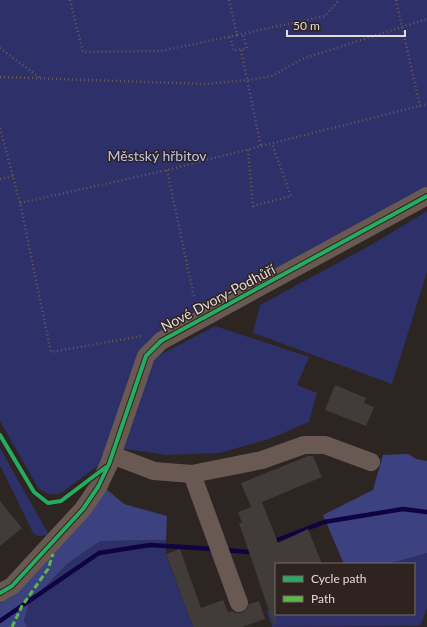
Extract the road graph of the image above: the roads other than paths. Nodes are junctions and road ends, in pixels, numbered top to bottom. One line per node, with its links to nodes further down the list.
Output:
1 (427, 196): 2 (street, Nové Dvory-Podhůří)
2 (112, 455): 4 (street); 5 (street, Nové Dvory-Podhůří)
3 (371, 462): 4 (street)
4 (192, 474): 6 (street)
5 (0, 593)
6 (239, 603)

